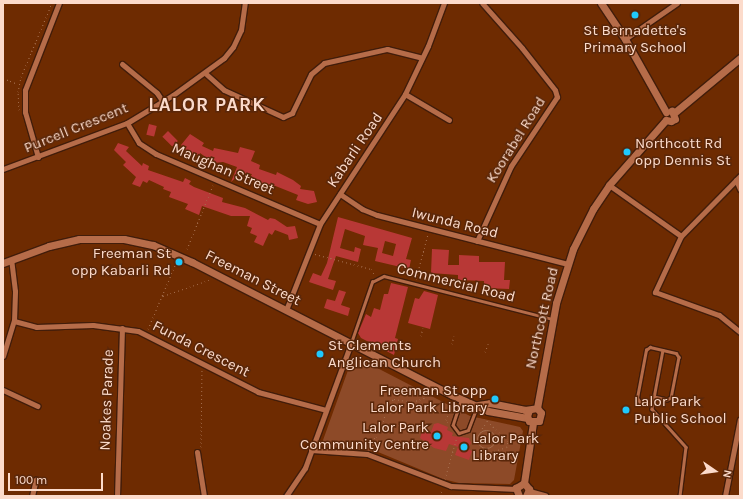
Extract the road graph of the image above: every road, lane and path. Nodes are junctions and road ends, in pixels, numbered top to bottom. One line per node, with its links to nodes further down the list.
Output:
1 (59, 3): 21 (street)
2 (245, 3): 11 (street, Purcell Crescent)
3 (444, 3): 8 (street, Kabarli Road)
4 (482, 3): 31 (street, Koorabel Road)
5 (601, 3): 7 (street)
6 (677, 3): 7 (street)
7 (625, 39): 16 (street)
8 (422, 58): 11 (street); 14 (street, Kabarli Road)
9 (740, 58): 17 (street)
10 (122, 64): 15 (street)
11 (205, 73): 15 (street, Purcell Crescent)
12 (3, 78): 13 (path)
13 (19, 84)
14 (405, 94): 18 (street); 27 (street, Kabarli Road)
15 (163, 102): 20 (street, Purcell Crescent)
16 (666, 112): 17 (street); 19 (street)
17 (674, 113): 19 (street, Northcott Road)
18 (449, 120)
19 (666, 120): 25 (street, Northcott Road)
20 (127, 123): 21 (street, Purcell Crescent); 24 (street, Maughan Street)
21 (38, 157): 22 (street, Purcell Crescent)
22 (3, 169)
23 (738, 178): 26 (street); 30 (street)
24 (215, 179): 28 (street, Maughan Street); 32 (path)
25 (609, 185): 30 (street); 37 (street, Northcott Road)
26 (740, 188)
27 (340, 194): 28 (street, Kabarli Road); 29 (street, Iwunda Road)
28 (320, 224): 33 (street, Kabarli Road)
29 (429, 230): 31 (street, Iwunda Road); 40 (path)
30 (681, 236): 47 (street)
31 (477, 241): 37 (street, Iwunda Road)
32 (187, 249)
33 (307, 251): 38 (path); 42 (street, Kabarli Road)
34 (10, 260): 35 (street, Freeman Street); 42 (street, Freeman Street); 44 (street)
35 (3, 263)
36 (176, 263): 41 (path)
37 (568, 264): 43 (street, Northcott Road)
38 (377, 278): 40 (lane, Commercial Road); 51 (lane, Commercial Road)
39 (209, 280): 41 (path)
40 (415, 284): 43 (lane, Commercial Road)
41 (162, 297): 48 (path)
42 (286, 310): 51 (street, Freeman Street)
43 (553, 319): 66 (street, Northcott Road)
44 (14, 321): 45 (street, Funda Crescent); 56 (street)
45 (122, 328): 48 (street, Funda Crescent); 90 (street, Noakes Parade)
46 (423, 328): 49 (path)
47 (740, 332)
48 (146, 334): 67 (street, Funda Crescent)
49 (421, 336)
50 (454, 336): 52 (path)
51 (351, 344): 61 (street, Freeman Street); 67 (street)
52 (452, 344)
53 (488, 344): 55 (path)
54 (663, 350): 60 (lane); 60 (lane); 64 (lane)
55 (486, 352)
56 (3, 356)
57 (201, 372): 81 (path)
58 (3, 390): 65 (street)
59 (430, 393): 74 (path)
60 (654, 397): 64 (lane)
61 (462, 399): 63 (street, Freeman Street); 77 (lane)
62 (451, 404): 70 (path)
63 (478, 405): 68 (street, Freeman Street); 73 (street, Freeman Street); 77 (lane)
64 (653, 405): 95 (lane)
65 (37, 406)
66 (537, 408): 68 (street); 73 (street, Northcott Road)
67 (326, 410): 80 (street)
68 (529, 410): 73 (street)
69 (485, 419): 72 (path)
70 (446, 420)
71 (740, 420): 79 (street)
72 (487, 421): 76 (path); 82 (path)
73 (530, 421): 85 (street)
74 (382, 425): 75 (path); 78 (path)
75 (402, 426)
76 (480, 432): 76 (path)
77 (459, 433): 84 (path)
78 (371, 441)
79 (738, 442): 96 (street)
80 (311, 450): 87 (street); 92 (street)
81 (197, 452): 91 (street)
82 (479, 456)
83 (36, 479): 89 (street)
84 (445, 481)
85 (524, 483): 87 (street); 88 (street)
86 (443, 487): 93 (path)
87 (517, 493)
88 (528, 494): 94 (street)
89 (32, 496)
90 (117, 496)
91 (204, 496)
92 (286, 496)
93 (440, 496)
94 (544, 496)
95 (680, 496)
96 (725, 496)

